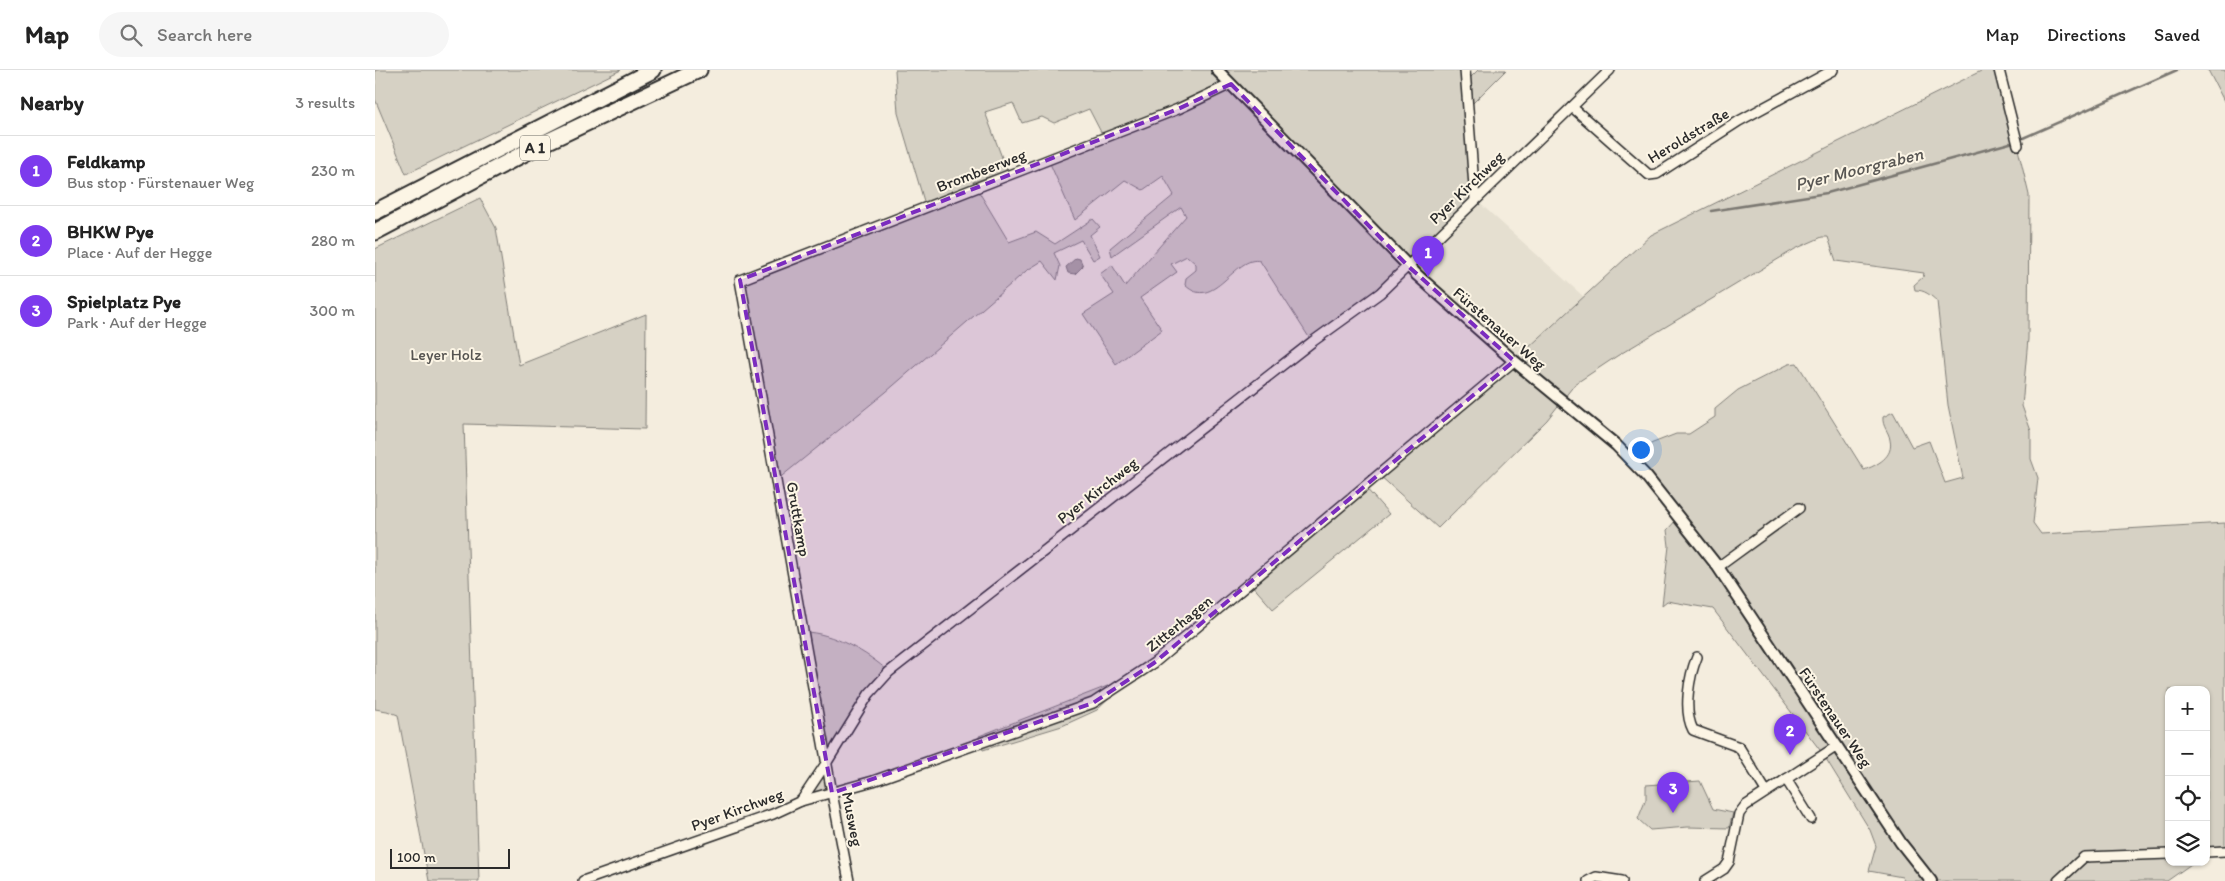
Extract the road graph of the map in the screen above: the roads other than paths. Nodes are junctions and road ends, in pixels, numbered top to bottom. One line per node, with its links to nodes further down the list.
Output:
1 (653, 70): 12 (highway, A 1)
2 (699, 70): 13 (highway, A 1)
3 (1217, 70): 8 (street, Fürstenauer Weg)
4 (1465, 70): 11 (street)
5 (1609, 70): 9 (street, Pyer Kirchweg)
6 (1833, 70): 9 (street, Heroldstraße)
7 (1999, 70): 10 (street)
8 (1231, 84): 14 (street, Fürstenauer Weg); 15 (street, Brombeerweg)
9 (1572, 107): 11 (street, Pyer Kirchweg)
10 (2018, 146)
11 (1475, 199): 14 (street, Pyer Kirchweg)
12 (375, 212)
13 (375, 232)
14 (1408, 266): 16 (street, Fürstenauer Weg); 21 (street, Pyer Kirchweg)
15 (740, 280): 21 (street, Gruttkamp)
16 (1515, 361): 18 (street, Fürstenauer Weg); 24 (street, Zitterhagen)
17 (1799, 508): 18 (street)
18 (1718, 568): 20 (street, Fürstenauer Weg)
19 (1697, 657): 23 (street)
20 (1837, 746): 22 (street); 35 (street, Fürstenauer Weg)
21 (827, 762): 24 (street, Musweg); 25 (street, Pyer Kirchweg)
22 (1786, 779): 23 (street); 26 (street)
23 (1766, 791): 34 (street)
24 (832, 793): 25 (street, Zitterhagen); 31 (street, Musweg)
25 (801, 801): 30 (street, Pyer Kirchweg)
26 (1811, 819)
27 (2225, 851): 28 (street)
28 (2210, 852)
29 (2165, 854): 36 (street)
30 (583, 881)
31 (849, 881)
32 (1588, 881): 33 (street)
33 (1621, 881)
34 (1705, 881)
35 (1931, 881)
36 (2058, 881)

